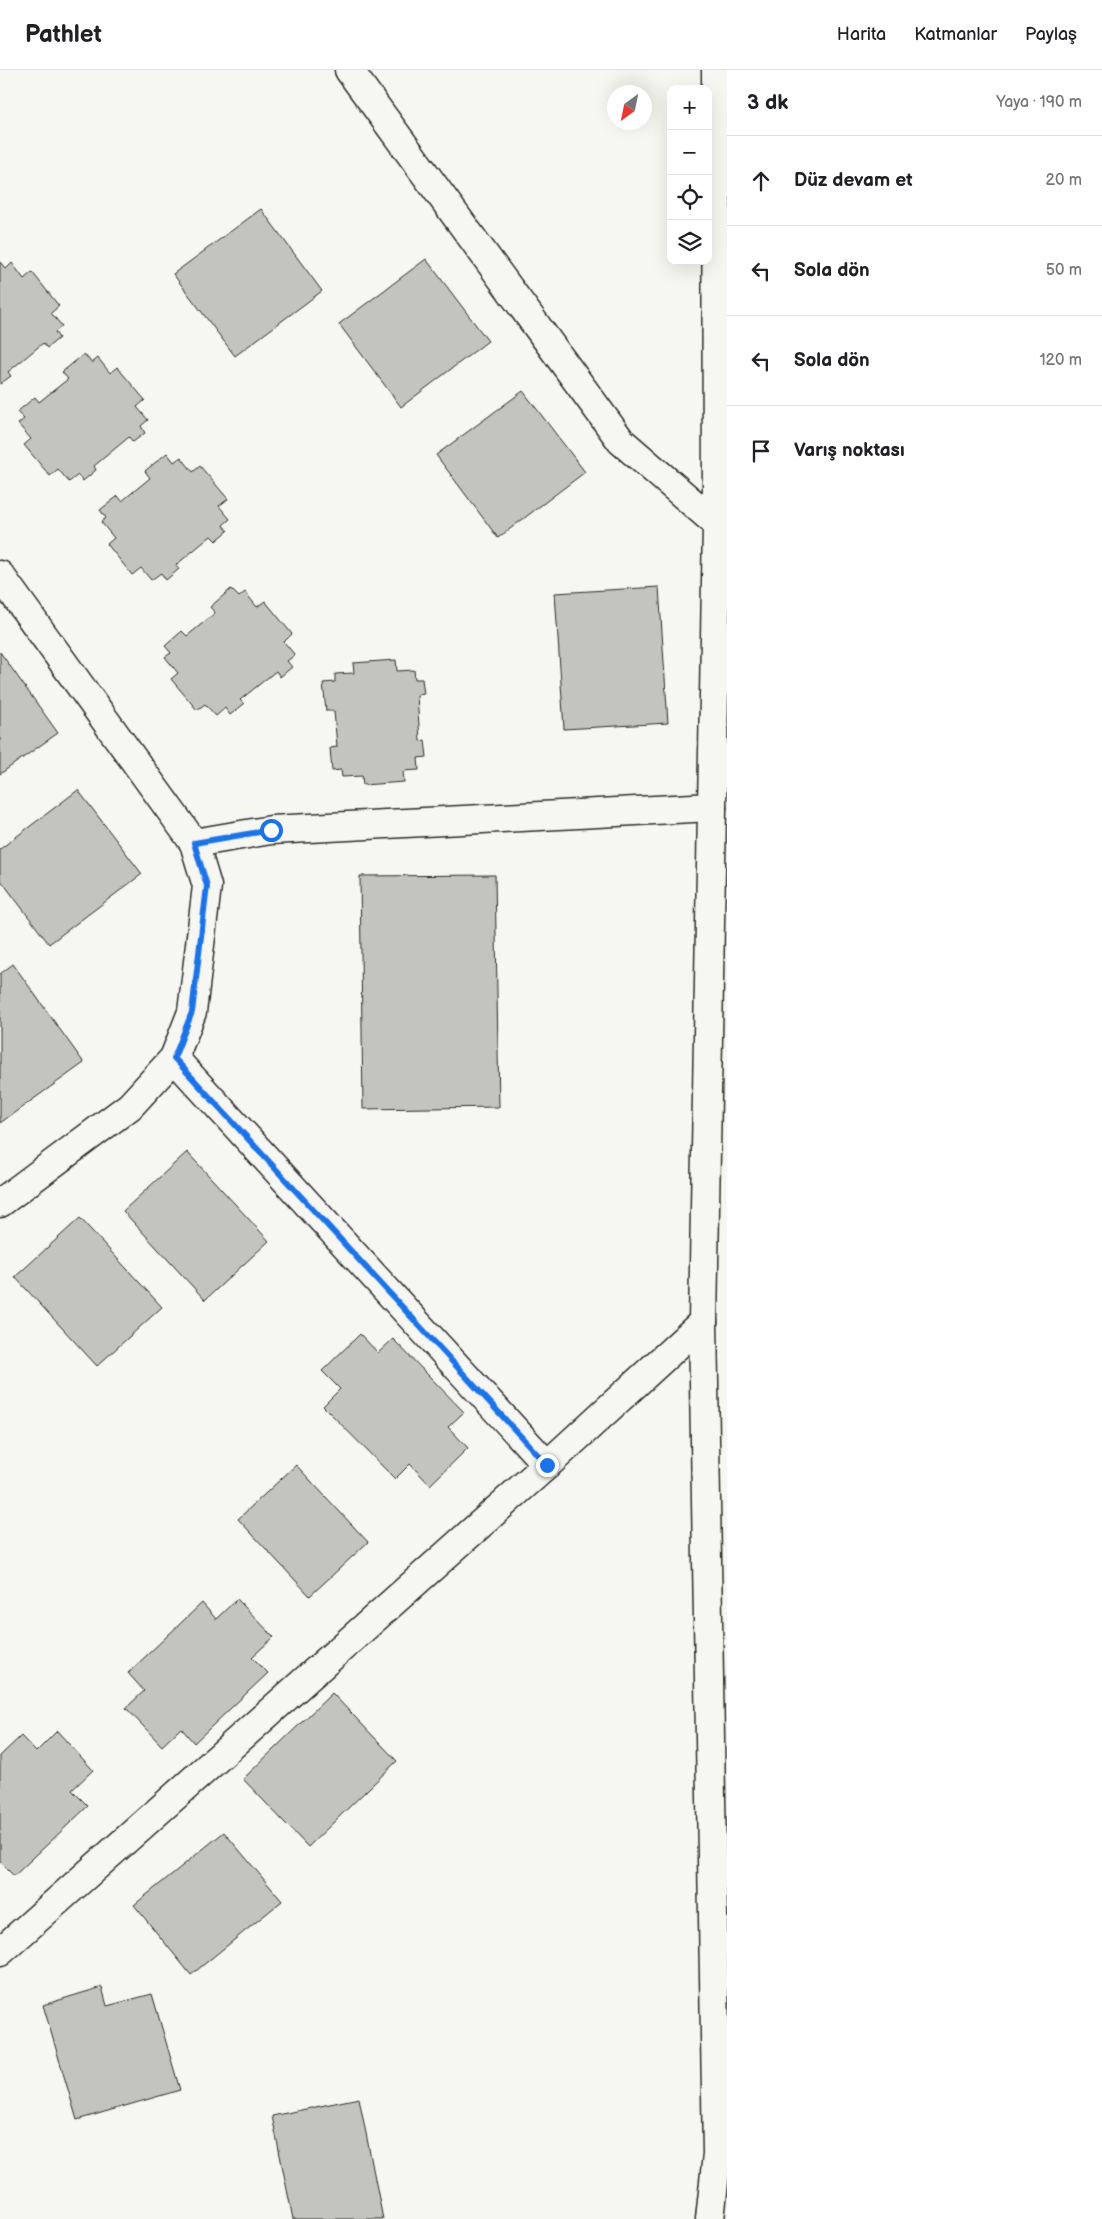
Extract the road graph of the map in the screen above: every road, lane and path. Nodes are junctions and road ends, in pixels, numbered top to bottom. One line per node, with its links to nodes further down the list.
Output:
1 (349, 70): 3 (street)
2 (716, 70): 3 (street)
3 (716, 524): 5 (street)
4 (0, 575): 6 (street)
5 (712, 807): 6 (street); 9 (street)
6 (194, 843): 7 (street)
7 (174, 1058): 8 (street); 10 (street)
8 (0, 1203)
9 (703, 1322): 10 (street); 12 (street)
10 (547, 1465): 11 (street)
11 (0, 1952)
12 (710, 2219)

